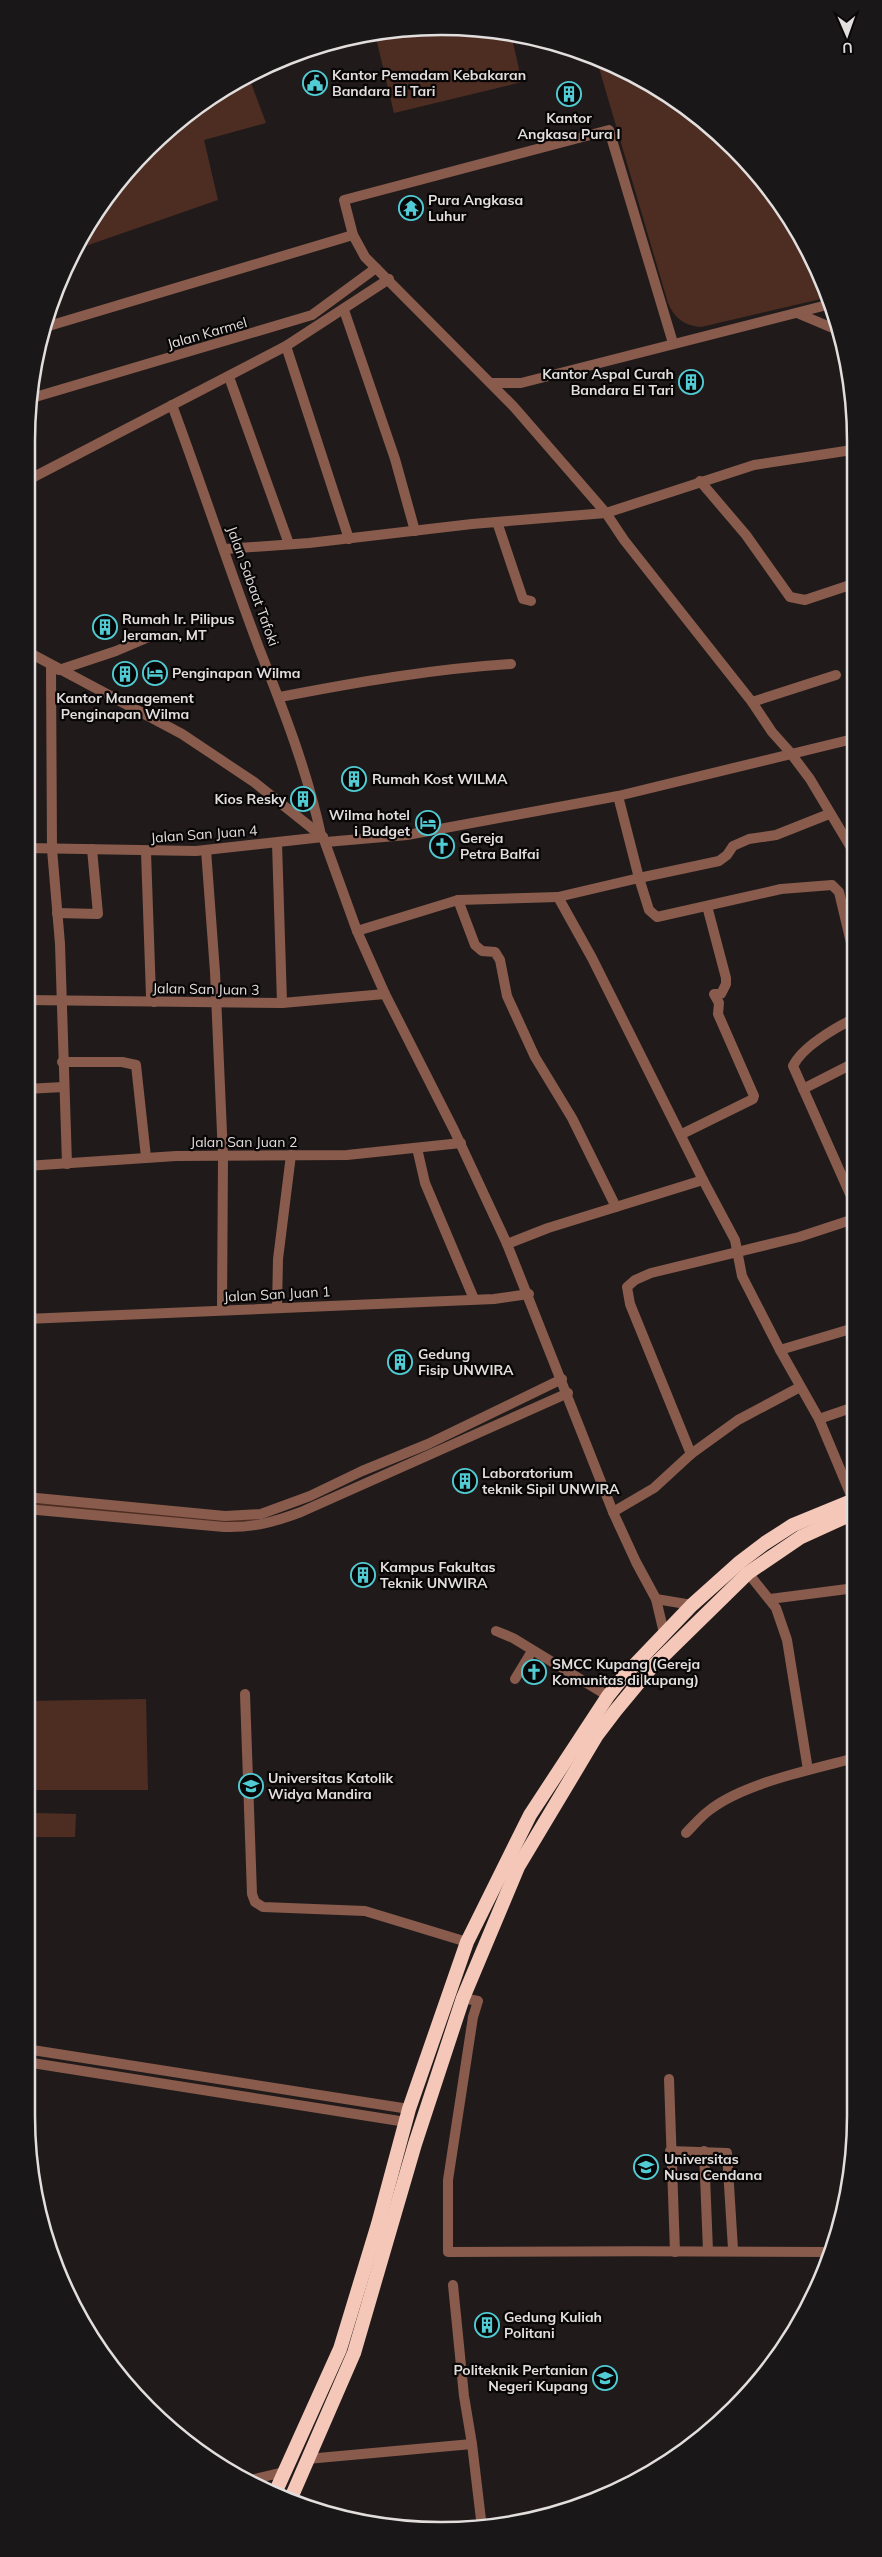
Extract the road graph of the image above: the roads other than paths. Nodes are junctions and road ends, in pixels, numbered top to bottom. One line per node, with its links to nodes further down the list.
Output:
1 (353, 235): 2 (street); 7 (street); 9 (street)
2 (376, 268): 3 (street); 13 (street, Jalan Karmel)
3 (389, 279): 5 (street); 12 (street)
4 (824, 306): 6 (street)
5 (344, 310): 10 (street); 20 (street)
6 (797, 313): 8 (street); 9 (street)
7 (52, 325)
8 (830, 327)
9 (673, 343): 12 (street)
10 (286, 346): 11 (street); 21 (street)
11 (229, 377): 14 (street); 22 (street)
12 (491, 383): 18 (street)
13 (37, 396)
14 (172, 405): 16 (street); 23 (street, Jalan Sabaat Tafoki)
15 (847, 451): 17 (street)
16 (35, 476)
17 (700, 481): 18 (street); 24 (street)
18 (606, 512): 19 (street); 32 (street)
19 (497, 522): 20 (street); 25 (street)
20 (415, 531): 21 (street)
21 (349, 539): 22 (street)
22 (289, 544): 23 (street)
23 (225, 549): 31 (street, Jalan Sabaat Tafoki)
24 (847, 586)
25 (531, 601)
26 (150, 637): 29 (street)
27 (35, 656): 29 (street)
28 (511, 664): 31 (street)
29 (55, 668): 37 (street); 41 (street)
30 (836, 675): 32 (street)
31 (280, 697): 37 (street, Jalan Sabaat Tafoki)
32 (752, 702): 34 (street)
33 (847, 740): 34 (street, Jalan San Juan 4)
34 (792, 754): 35 (street, Jalan San Juan 4); 36 (street)
35 (618, 796): 37 (street, Jalan San Juan 4); 45 (street)
36 (829, 814): 38 (street); 45 (street)
37 (324, 838): 39 (street, Jalan San Juan 4); 51 (street, Jalan Sabaat Tafoki)
38 (847, 839)
39 (277, 843): 43 (street, Jalan San Juan 4); 57 (street)
40 (35, 848): 41 (street, Jalan San Juan 4)
41 (52, 849): 42 (street, Jalan San Juan 4); 49 (street)
42 (92, 849): 44 (street, Jalan San Juan 4); 49 (street)
43 (206, 850): 44 (street, Jalan San Juan 4); 56 (street)
44 (146, 852): 55 (street)
45 (639, 878): 46 (street); 48 (street)
46 (558, 897): 47 (street); 64 (street)
47 (458, 900): 51 (street); 74 (street)
48 (707, 906): 50 (street); 64 (street)
49 (57, 913): 54 (street)
50 (847, 926)
51 (357, 932): 52 (street, Jalan Sabaat Tafoki)
52 (385, 994): 57 (street, Jalan San Juan 3); 65 (street, Jalan Sabaat Tafoki)
53 (35, 1000): 54 (street, Jalan San Juan 3)
54 (61, 1000): 55 (street, Jalan San Juan 3); 59 (street)
55 (154, 1002): 56 (street, Jalan San Juan 3)
56 (216, 1003): 57 (street, Jalan San Juan 3); 67 (street)
57 (282, 1003)
58 (847, 1022): 63 (street)
59 (62, 1062): 61 (street); 69 (street)
60 (847, 1067): 63 (street)
61 (63, 1087): 62 (street); 70 (street)
62 (35, 1089)
63 (803, 1089): 73 (street)
64 (682, 1134): 72 (street)
65 (461, 1143): 66 (street, Jalan San Juan 2); 76 (street, Jalan Sabaat Tafoki)
66 (417, 1148): 68 (street, Jalan San Juan 2); 79 (street)
67 (223, 1156): 68 (street, Jalan San Juan 2); 69 (street, Jalan San Juan 2); 81 (street)
68 (292, 1156): 80 (street)
69 (146, 1157): 70 (street, Jalan San Juan 2)
70 (67, 1164): 71 (street, Jalan San Juan 2)
71 (35, 1166)
72 (703, 1180): 74 (street); 77 (street)
73 (847, 1187)
74 (616, 1207): 76 (street)
75 (847, 1221): 77 (street)
76 (507, 1244): 78 (street, Jalan Sabaat Tafoki)
77 (739, 1250): 84 (street); 92 (street)
78 (529, 1294): 79 (street, Jalan San Juan 1); 85 (street, Jalan Sabaat Tafoki)
79 (474, 1299): 80 (street, Jalan San Juan 1)
80 (277, 1308): 81 (street, Jalan San Juan 1)
81 (222, 1310): 82 (street, Jalan San Juan 1)
82 (35, 1319)
83 (847, 1330): 84 (street)
84 (780, 1350): 86 (street)
85 (562, 1380): 87 (street, Jalan Sabaat Tafoki); 90 (street)
86 (800, 1387): 89 (street); 92 (street)
87 (568, 1393): 91 (street); 99 (street, Jalan Sabaat Tafoki)
88 (847, 1409): 89 (street)
89 (819, 1419): 93 (street)
90 (468, 1425): 91 (street); 95 (street)
91 (473, 1436): 100 (street)
92 (691, 1454): 99 (street)
93 (847, 1487)
94 (35, 1498): 95 (street)
95 (100, 1504): 100 (street)
96 (847, 1506): 105 (highway)
97 (847, 1508): 101 (highway)
98 (35, 1510): 100 (street)
99 (613, 1512): 103 (street, Jalan Sabaat Tafoki)
100 (100, 1517)
101 (748, 1573): 104 (street); 112 (highway)
102 (847, 1589): 104 (street)
103 (656, 1599): 105 (street); 107 (street, Jalan Sabaat Tafoki)
104 (770, 1599): 114 (street)
105 (692, 1605): 107 (highway)
106 (496, 1631): 108 (street)
107 (664, 1633): 111 (highway)
108 (532, 1651): 109 (street); 111 (street)
109 (515, 1679)
110 (245, 1694): 116 (street)
111 (608, 1696): 112 (highway)
112 (592, 1732): 116 (highway); 117 (highway)
113 (847, 1760): 114 (street)
114 (808, 1770): 115 (street)
115 (686, 1834)
116 (467, 1942): 117 (highway); 124 (highway)
117 (483, 1946): 118 (highway)
118 (463, 1998): 129 (street); 133 (highway)
119 (35, 2050): 121 (street)
120 (35, 2063): 123 (street)
121 (178, 2074): 123 (street); 124 (street)
122 (668, 2079): 125 (street)
123 (175, 2086): 124 (street)
124 (407, 2116): 134 (highway)
125 (670, 2151): 126 (street); 129 (street)
126 (704, 2151): 127 (street); 128 (street)
127 (708, 2250): 128 (street); 129 (street)
128 (733, 2250): 130 (street)
129 (675, 2252)
130 (823, 2252)
131 (453, 2284): 132 (street)
132 (472, 2444): 133 (street); 138 (street)
133 (307, 2459): 137 (highway)
134 (284, 2472): 135 (street); 136 (highway)
135 (257, 2478)
136 (277, 2487)
137 (293, 2494)
138 (481, 2520)

